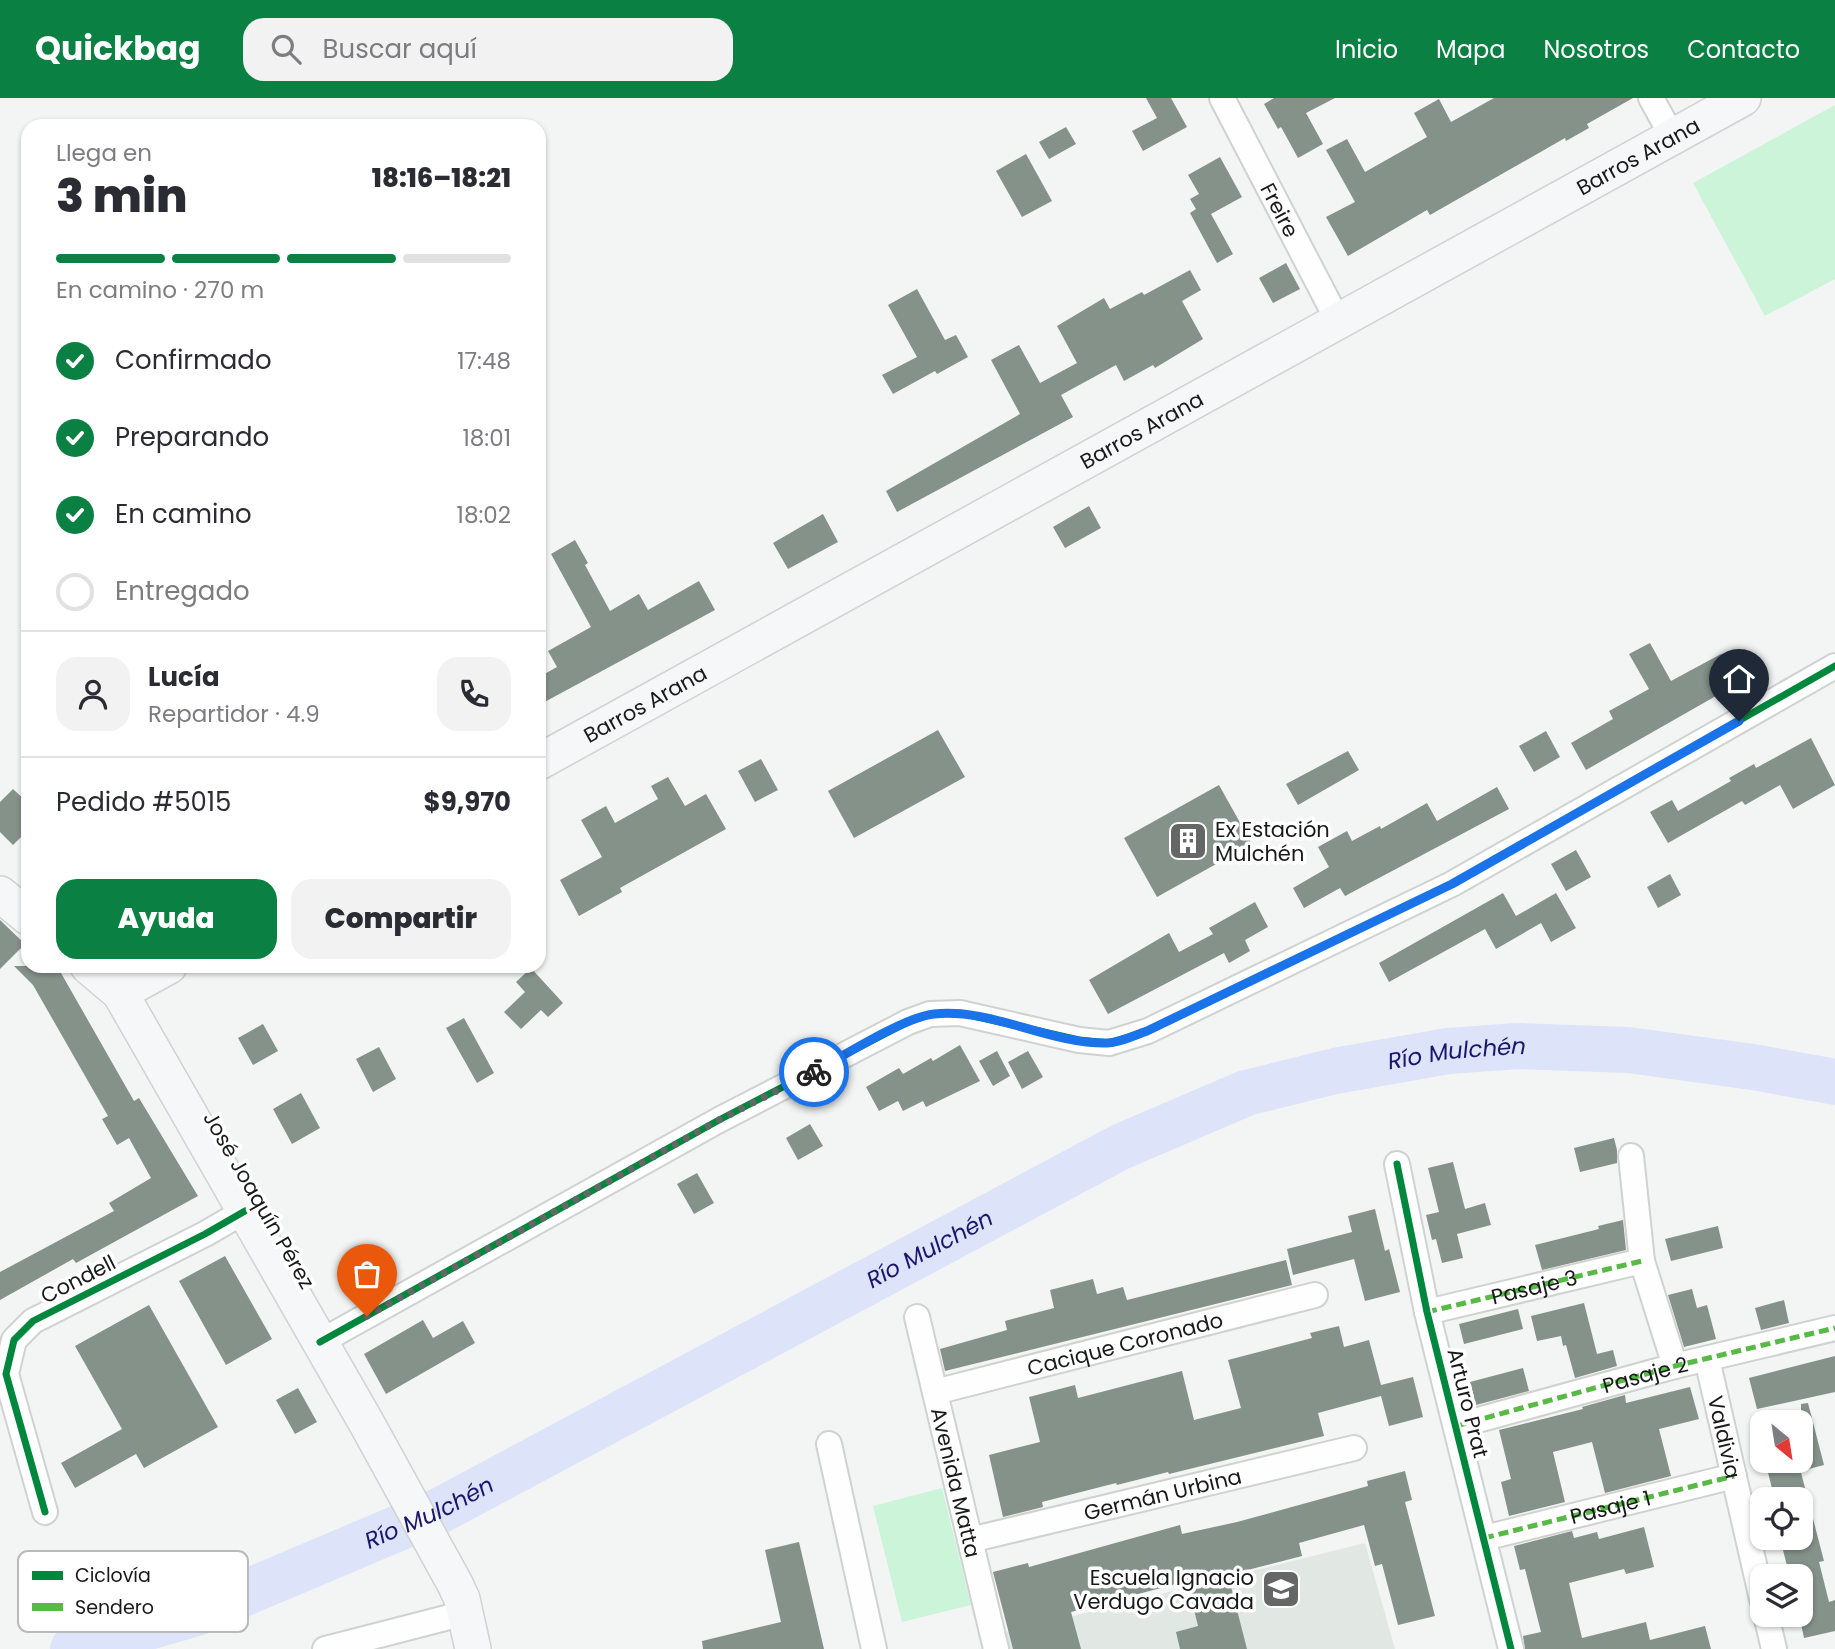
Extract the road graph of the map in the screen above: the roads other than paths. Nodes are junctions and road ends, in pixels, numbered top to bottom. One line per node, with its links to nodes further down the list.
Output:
1 (1222, 98): 5 (street, Freire)
2 (1651, 98): 4 (street)
3 (1743, 98): 4 (main road, Barros Arana)
4 (1672, 136): 5 (main road, Barros Arana)
5 (1338, 321): 7 (main road, Barros Arana)
6 (1835, 666): 21 (street)
7 (546, 758)
8 (0, 894): 9 (main road)
9 (21, 911)
10 (96, 973): 12 (main road, José Joaquín Pérez)
11 (156, 973): 12 (main road)
12 (120, 993): 15 (main road, José Joaquín Pérez)
13 (1631, 1156): 16 (street)
14 (1397, 1164): 18 (street, Arturo Prat)
15 (245, 1211): 21 (main road, José Joaquín Pérez); 29 (street, Condell)
16 (1642, 1261): 18 (street, Pasaje 3); 23 (street)
17 (1315, 1296): 24 (street, Cacique Coronado)
18 (1427, 1312): 25 (street, Arturo Prat)
19 (916, 1317): 24 (street, Avenida Matta)
20 (1835, 1328): 22 (street, Pasaje 2)
21 (320, 1342): 33 (main road, José Joaquín Pérez)
22 (1707, 1359): 23 (street, Pasaje 2); 28 (street, Valdivia)
23 (1675, 1366): 25 (street, Pasaje 2)
24 (935, 1392): 31 (street, Avenida Matta)
25 (1456, 1426): 30 (street, Arturo Prat)
26 (830, 1444): 37 (street)
27 (1354, 1448): 31 (street, Germán Urbina)
28 (1734, 1476): 30 (street, Pasaje 1); 32 (street, Valdivia)
29 (45, 1512)
30 (1484, 1538): 39 (street, Arturo Prat)
31 (970, 1540): 38 (street, Avenida Matta)
32 (1754, 1564)
33 (460, 1599): 35 (street); 36 (main road, José Joaquín Pérez)
34 (1769, 1627): 40 (street)
35 (325, 1649)
36 (473, 1649)
37 (874, 1649)
38 (996, 1649)
39 (1511, 1649)
40 (1774, 1649)

